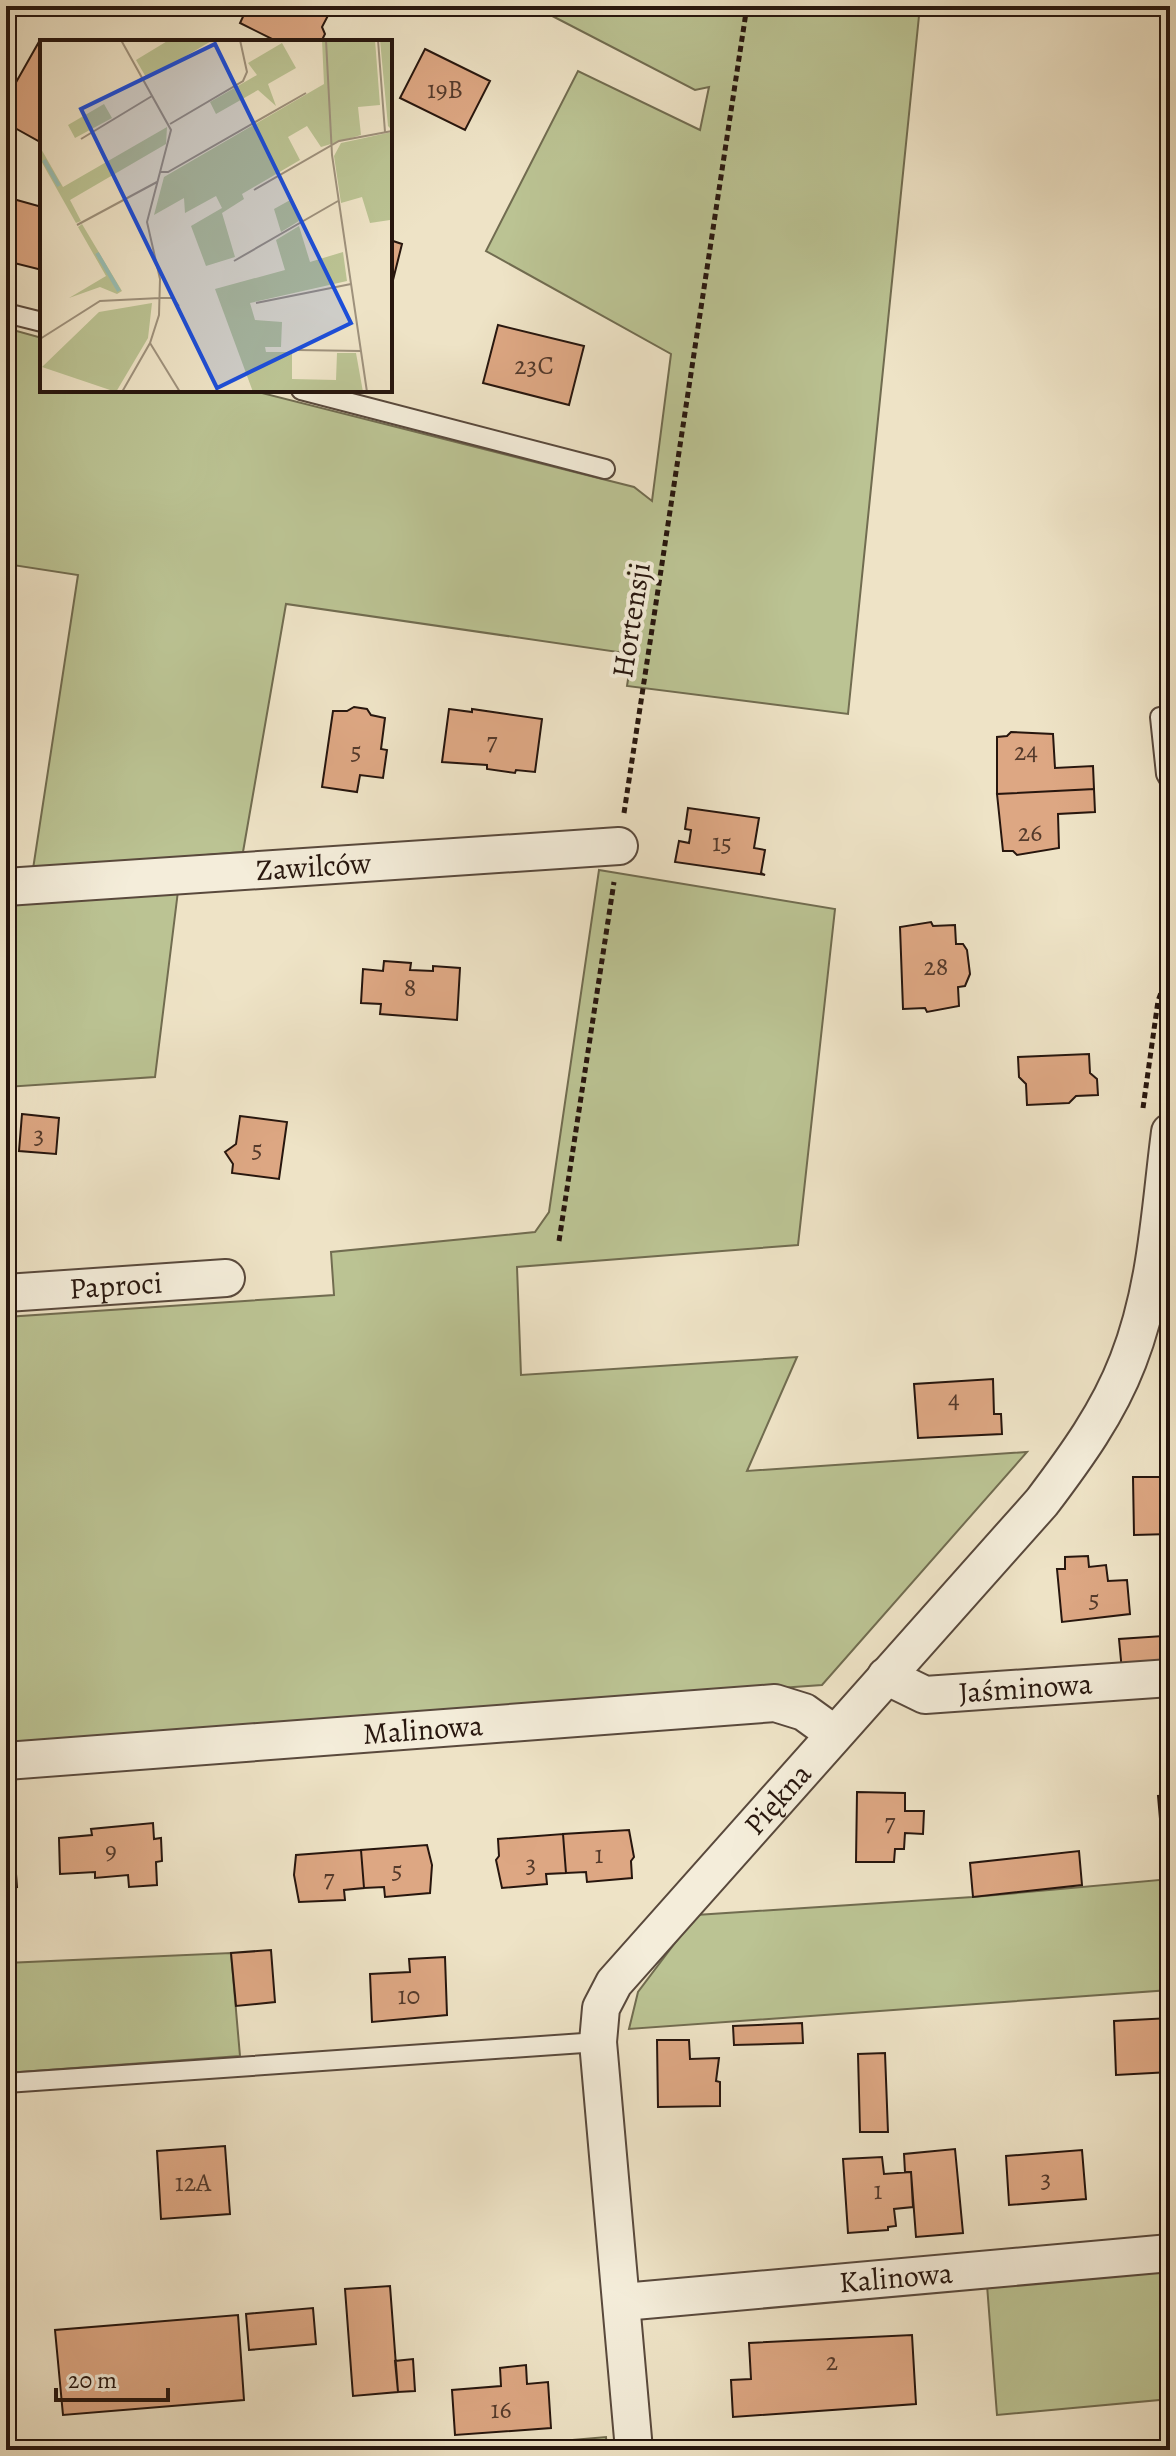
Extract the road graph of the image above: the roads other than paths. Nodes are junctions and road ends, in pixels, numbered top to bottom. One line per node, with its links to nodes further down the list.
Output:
1 (6, 313): 2 (lane)
2 (40, 322)
3 (309, 392): 4 (lane)
4 (605, 469)
5 (1160, 717): 6 (lane)
6 (1170, 781)
7 (619, 846): 8 (street, Zawilców)
8 (6, 887)
9 (1156, 1121): 12 (street, Piękna)
10 (226, 1278): 11 (street, Paproci)
11 (6, 1293)
12 (886, 1676): 13 (street, Jaśminowa); 14 (street, Piękna)
13 (1170, 1678)
14 (833, 1733): 15 (street, Malinowa); 16 (street, Piękna)
15 (6, 1761)
16 (598, 2042): 17 (lane); 19 (street, Piękna)
17 (6, 2083)
18 (1170, 2253): 19 (street, Kalinowa)
19 (623, 2302): 20 (street, Piękna)
20 (634, 2450)

